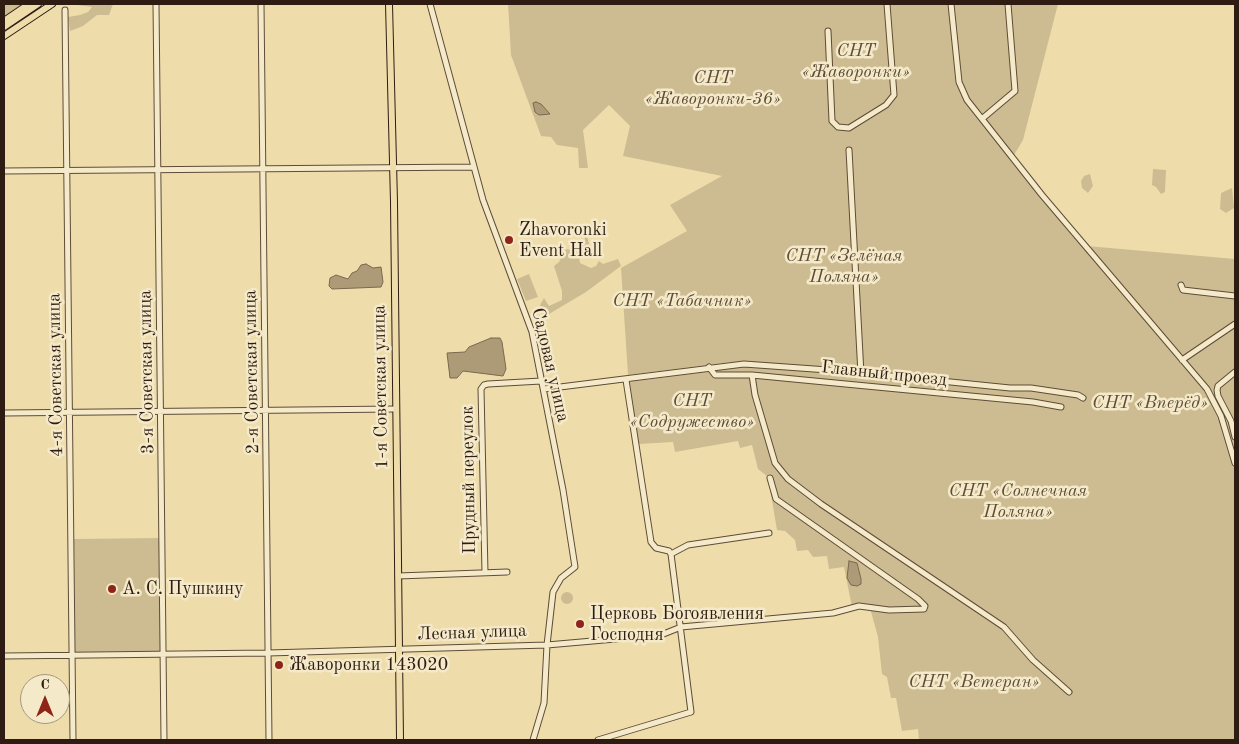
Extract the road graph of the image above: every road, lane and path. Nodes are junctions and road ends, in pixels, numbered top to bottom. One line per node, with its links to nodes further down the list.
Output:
1 (29, 4): 12 (main road)
2 (38, 4): 13 (main road)
3 (52, 4): 16 (main road)
4 (156, 4): 24 (street, 3-я Советская улица)
5 (261, 4): 21 (street, 2-я Советская улица)
6 (391, 4): 15 (main road); 15 (main road)
7 (430, 4): 19 (street, Садовая улица)
8 (887, 4): 14 (street)
9 (951, 4): 17 (street)
10 (1008, 4): 17 (street)
11 (65, 10): 23 (street, 4-я Советская улица)
12 (4, 21)
13 (4, 27)
14 (828, 30)
15 (390, 33): 20 (main road, 1-я Советская улица)
16 (4, 36)
17 (983, 118): 28 (street)
18 (849, 150): 31 (street)
19 (473, 166): 20 (street); 34 (street, Садовая улица)
20 (393, 168): 21 (street); 38 (main road, 1-я Советская улица)
21 (264, 170): 24 (street); 40 (street, 2-я Советская улица)
22 (4, 171): 23 (street)
23 (68, 171): 24 (street); 41 (street, 4-я Советская улица)
24 (159, 171): 39 (street, 3-я Советская улица)
25 (1181, 285): 26 (street)
26 (1235, 296)
27 (1235, 324): 28 (street)
28 (1182, 360): 44 (street)
29 (709, 367): 31 (street); 32 (street, Главный проезд); 33 (street)
30 (1235, 372): 43 (street)
31 (861, 374): 36 (street)
32 (752, 375): 37 (street, Главный проезд); 58 (street)
33 (626, 380): 35 (street); 47 (street)
34 (541, 381): 35 (street, Садовая улица); 49 (street, Прудный переулок)
35 (544, 389): 52 (street, Садовая улица)
36 (1083, 398)
37 (1061, 407)
38 (396, 409): 40 (street); 50 (main road, 1-я Советская улица)
39 (161, 411): 40 (street); 41 (street); 54 (street, 3-я Советская улица)
40 (267, 412): 55 (street, 2-я Советская улица)
41 (71, 413): 42 (street); 56 (street, 4-я Советская улица)
42 (4, 414)
43 (1235, 437)
44 (1235, 464)
45 (770, 478): 51 (street, Лесная улица)
46 (769, 533): 47 (street)
47 (672, 554): 51 (street)
48 (507, 572): 49 (street, Прудный переулок)
49 (485, 573): 50 (street, Прудный переулок)
50 (398, 576): 53 (main road, 1-я Советская улица)
51 (681, 628): 52 (street, Лесная улица); 64 (street)
52 (547, 645): 53 (street, Лесная улица); 63 (street, Лесная улица)
53 (398, 649): 55 (street, Лесная улица); 62 (main road, 1-я Советская улица)
54 (163, 653): 55 (street, Лесная улица); 56 (street, Лесная улица); 60 (street, 3-я Советская улица)
55 (268, 653): 61 (street, 2-я Советская улица)
56 (73, 655): 57 (street, Лесная улица); 59 (street, 4-я Советская улица)
57 (4, 656)
58 (1068, 692)
59 (73, 740)
60 (164, 740)
61 (270, 740)
62 (400, 740)
63 (533, 740)
64 (598, 740)

